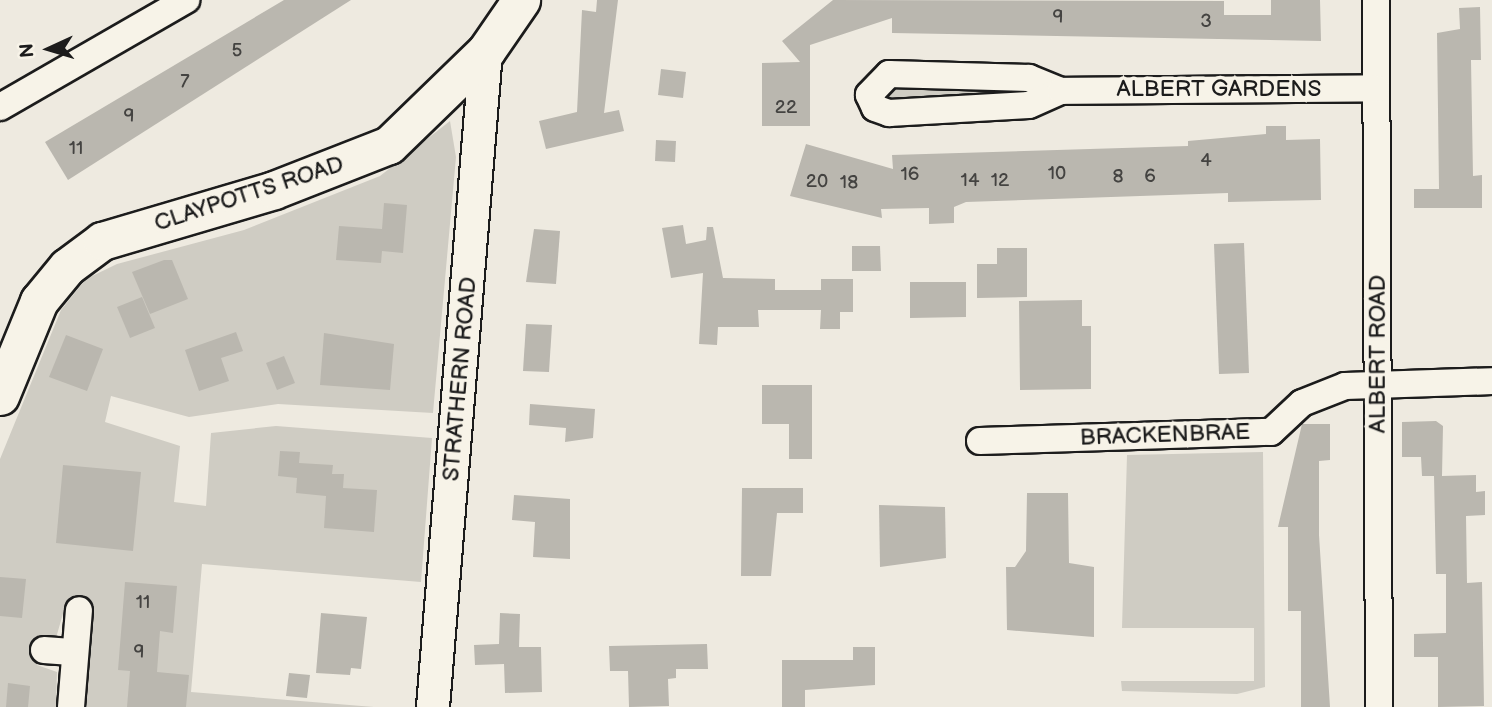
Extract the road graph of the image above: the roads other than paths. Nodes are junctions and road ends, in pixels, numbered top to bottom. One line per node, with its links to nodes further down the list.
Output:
1 (186, 0): 4 (street)
2 (521, 0): 5 (main road, CLAYPOTTS ROAD)
3 (1376, 0): 6 (street, ALBERT ROAD)
4 (148, 10): 8 (street)
5 (486, 51): 11 (main road, CLAYPOTTS ROAD); 17 (street, STRATHERN ROAD)
6 (1376, 88): 7 (street, ALBERT GARDENS); 10 (street, ALBERT ROAD)
7 (1061, 91): 7 (street, ALBERT GARDENS)
8 (0, 107)
9 (1492, 380): 10 (street, BRACKENBRAE)
10 (1378, 381): 12 (street, BRACKENBRAE); 18 (street, ALBERT ROAD)
11 (0, 396)
12 (980, 441)
13 (79, 610): 15 (street)
14 (44, 650): 15 (street)
15 (75, 652): 16 (street)
16 (71, 707)
17 (433, 707)
18 (1379, 707)

